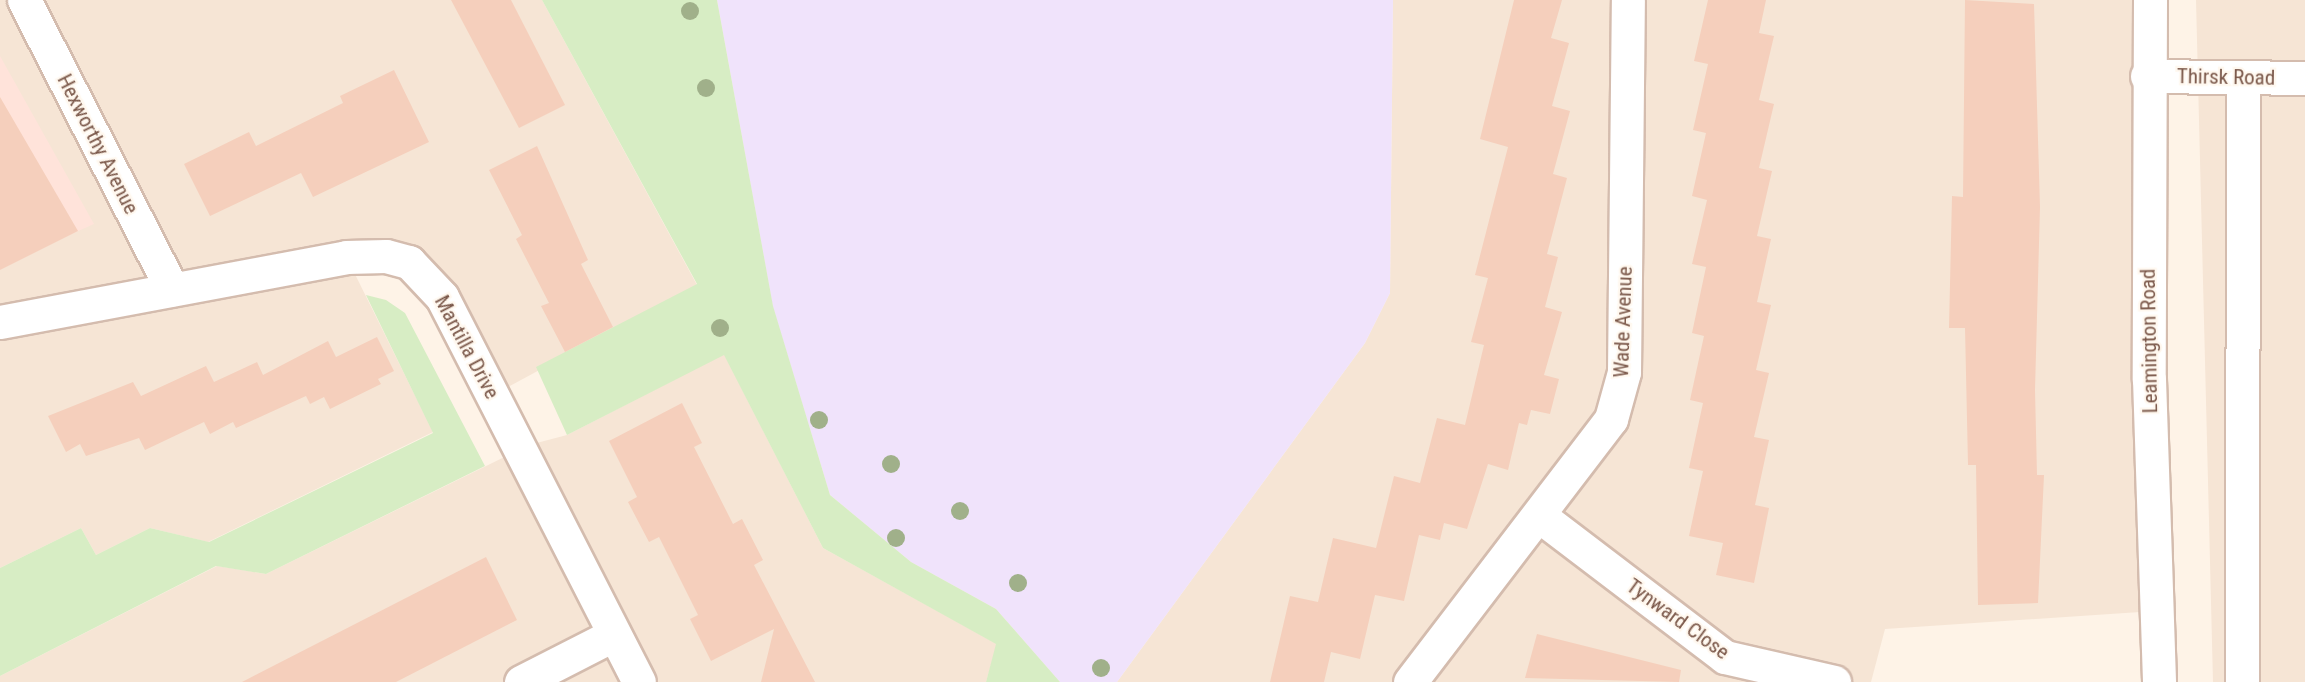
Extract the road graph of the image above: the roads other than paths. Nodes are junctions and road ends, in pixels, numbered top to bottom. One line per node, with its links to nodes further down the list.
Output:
1 (24, 0): 7 (street, Hexworthy Avenue)
2 (1628, 0): 9 (street, Wade Avenue)
3 (2150, 0): 4 (street, Leamington Road)
4 (2147, 76): 5 (street, Thirsk Road); 15 (street, Leamington Road)
5 (2243, 77): 6 (street, Thirsk Road); 16 (street)
6 (2305, 78)
7 (172, 288): 8 (street, Mantilla Drive); 10 (street, Mantilla Drive)
8 (0, 322)
9 (1540, 517): 13 (street, Wade Avenue); 14 (street, Tynward Close)
10 (613, 635): 11 (street); 12 (street, Mantilla Drive)
11 (520, 682)
12 (639, 682)
13 (1410, 682)
14 (1834, 682)
15 (2159, 682)
16 (2242, 682)

